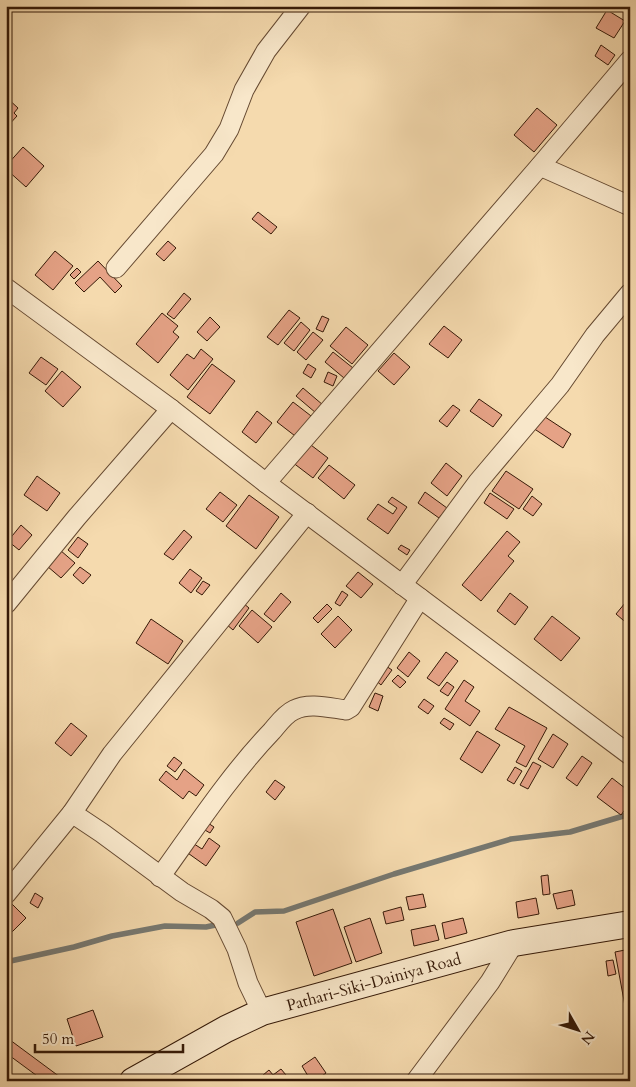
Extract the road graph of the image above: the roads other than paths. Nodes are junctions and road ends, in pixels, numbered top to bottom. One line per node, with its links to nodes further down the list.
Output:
1 (301, 6): 5 (street)
2 (630, 60): 3 (street)
3 (540, 166): 4 (street); 9 (street)
4 (630, 206)
5 (116, 268)
6 (8, 292): 8 (street)
7 (630, 293): 11 (street)
8 (171, 409): 9 (street); 13 (street)
9 (266, 483): 10 (street)
10 (307, 513): 11 (street); 15 (street)
11 (402, 585): 12 (street)
12 (420, 598): 14 (street); 16 (street)
13 (6, 604)
14 (630, 755)
15 (72, 813): 16 (street); 17 (street)
16 (160, 876): 20 (street)
17 (6, 894)
18 (630, 924): 19 (main road, Pathari-Siki-Dainiya Road)
19 (514, 943): 20 (main road, Pathari-Siki-Dainiya Road); 22 (street)
20 (262, 1012): 21 (main road, Pathari-Siki-Dainiya Road)
21 (133, 1081)
22 (416, 1081)

